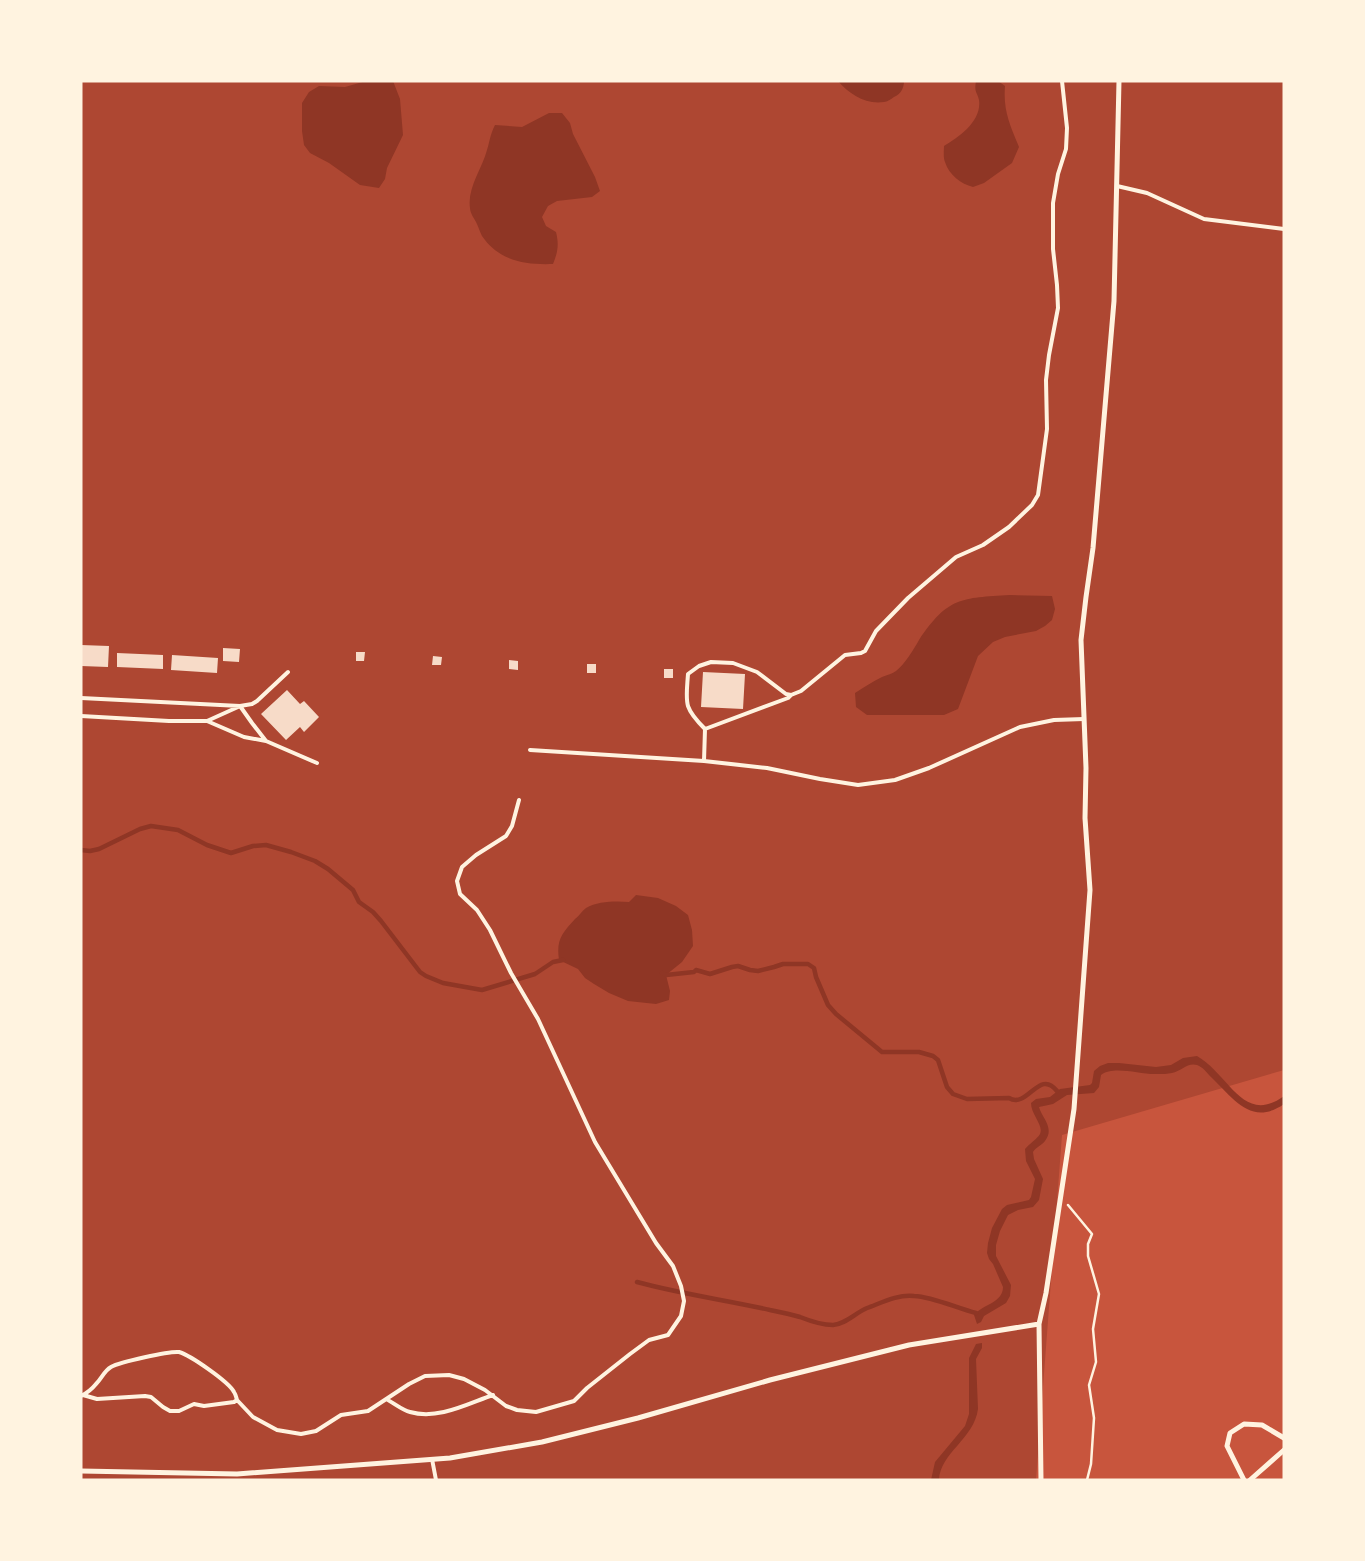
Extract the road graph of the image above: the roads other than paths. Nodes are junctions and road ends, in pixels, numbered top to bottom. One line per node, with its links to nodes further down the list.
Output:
1 (1062, 81): 6 (lane)
2 (1119, 81): 3 (street)
3 (1117, 186): 4 (lane); 10 (street)
4 (1284, 229)
5 (288, 672): 8 (lane)
6 (791, 695): 12 (lane); 12 (lane)
7 (81, 698): 8 (lane)
8 (240, 706): 11 (lane); 13 (lane)
9 (81, 716): 11 (lane)
10 (1084, 719): 15 (lane); 18 (street)
11 (207, 721): 13 (lane)
12 (705, 729): 15 (lane)
13 (266, 741): 16 (lane)
14 (530, 750): 15 (lane)
15 (704, 761)
16 (317, 763)
17 (519, 800): 20 (lane)
18 (1040, 1324): 25 (street); 28 (street)
19 (82, 1395): 22 (lane); 22 (lane)
20 (493, 1395): 21 (lane); 21 (lane)
21 (386, 1399): 22 (lane)
22 (237, 1400)
23 (1284, 1438): 29 (street)
24 (1284, 1450): 30 (street)
25 (432, 1459): 26 (street); 27 (lane)
26 (81, 1471)
27 (436, 1480)
28 (1041, 1480)
29 (1244, 1480)
30 (1250, 1480)

